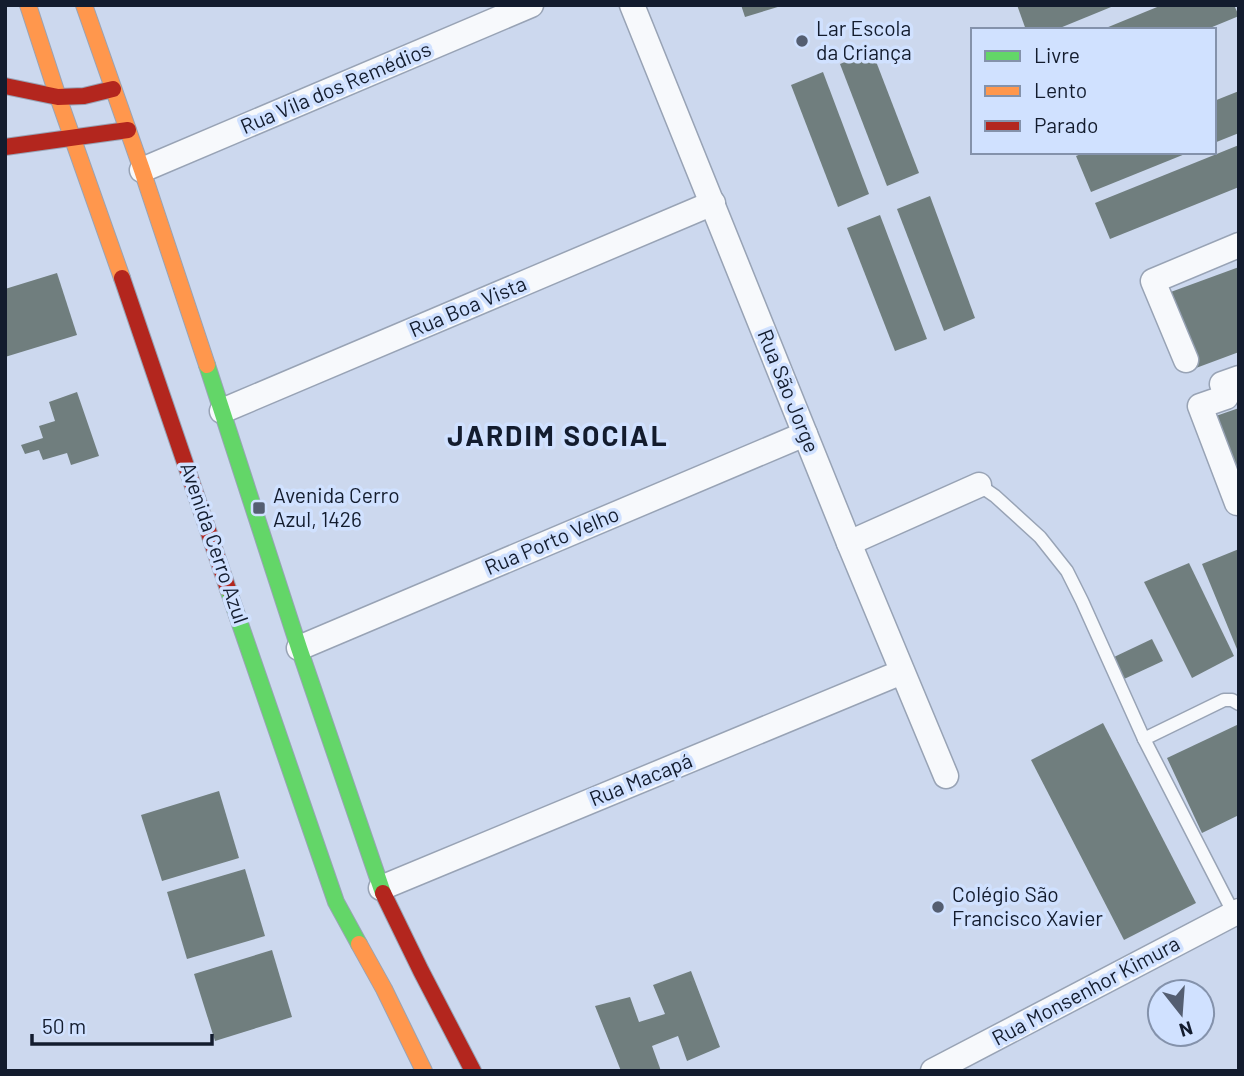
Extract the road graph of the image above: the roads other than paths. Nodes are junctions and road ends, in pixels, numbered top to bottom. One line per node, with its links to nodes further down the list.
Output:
1 (28, 5): 7 (main road, Avenida Cerro Azul)
2 (85, 5): 6 (main road, Avenida Cerro Azul)
3 (531, 5): 11 (street, Rua Vila dos Remédios)
4 (632, 5): 12 (street, Rua São Jorge)
5 (5, 86): 7 (main road)
6 (113, 89): 7 (main road); 8 (main road, Avenida Cerro Azul)
7 (58, 97): 9 (main road, Avenida Cerro Azul)
8 (128, 130): 9 (main road); 11 (main road, Avenida Cerro Azul)
9 (74, 137): 10 (main road); 28 (main road, Avenida Cerro Azul)
10 (5, 147)
11 (142, 170): 16 (main road, Avenida Cerro Azul)
12 (713, 203): 16 (street, Rua Boa Vista); 17 (street, Rua São Jorge)
13 (1239, 245): 14 (street)
14 (1186, 360)
15 (1239, 378): 19 (street)
16 (222, 411): 21 (main road, Avenida Cerro Azul)
17 (804, 434): 20 (street, Rua São Jorge); 21 (street, Rua Porto Velho)
18 (979, 485): 20 (street); 24 (lane)
19 (1239, 503)
20 (849, 543): 22 (street, Rua São Jorge)
21 (299, 648): 26 (main road, Avenida Cerro Azul)
22 (902, 673): 25 (street, Rua São Jorge); 26 (street, Rua Macapá)
23 (1239, 704): 24 (lane)
24 (1144, 739): 27 (lane)
25 (947, 776)
26 (380, 888): 28 (main road, Avenida Cerro Azul)
27 (1236, 912): 33 (street, Rua Monsenhor Kimura)
28 (403, 980): 29 (main road, Avenida Cerro Azul); 30 (main road, Avenida Cerro Azul)
29 (435, 997): 30 (main road); 32 (main road, Avenida Cerro Azul)
30 (407, 1009): 31 (main road, Avenida Cerro Azul)
31 (424, 1071)
32 (473, 1071)
33 (933, 1071)

